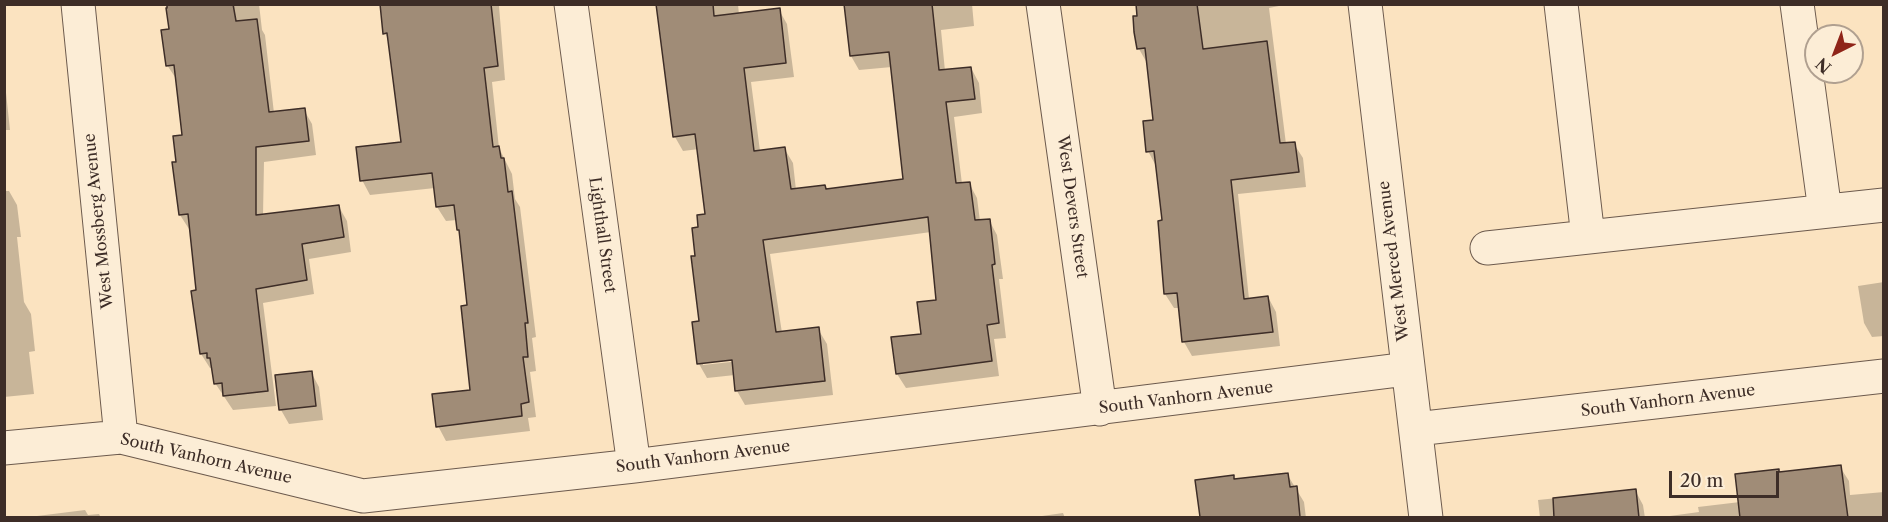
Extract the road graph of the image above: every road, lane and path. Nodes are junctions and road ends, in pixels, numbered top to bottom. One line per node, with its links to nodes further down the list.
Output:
1 (78, 4): 15 (street, West Mossberg Avenue)
2 (571, 4): 17 (street, Lighthall Street)
3 (1043, 4): 13 (street, West Devers Street)
4 (1365, 4): 11 (street, West Merced Avenue)
5 (1561, 4): 9 (street)
6 (1797, 4): 8 (street)
7 (1884, 205): 8 (street)
8 (1825, 211): 9 (street)
9 (1588, 237): 10 (street)
10 (1487, 248)
11 (1407, 369): 13 (street, South Vanhorn Avenue); 14 (street, West Merced Avenue)
12 (1884, 376): 14 (street, South Vanhorn Avenue)
13 (1100, 409): 17 (street, South Vanhorn Avenue)
14 (1416, 429): 18 (street, West Merced Avenue)
15 (120, 437): 16 (street, South Vanhorn Avenue); 17 (street, South Vanhorn Avenue)
16 (4, 448)
17 (634, 466)
18 (1426, 518)

